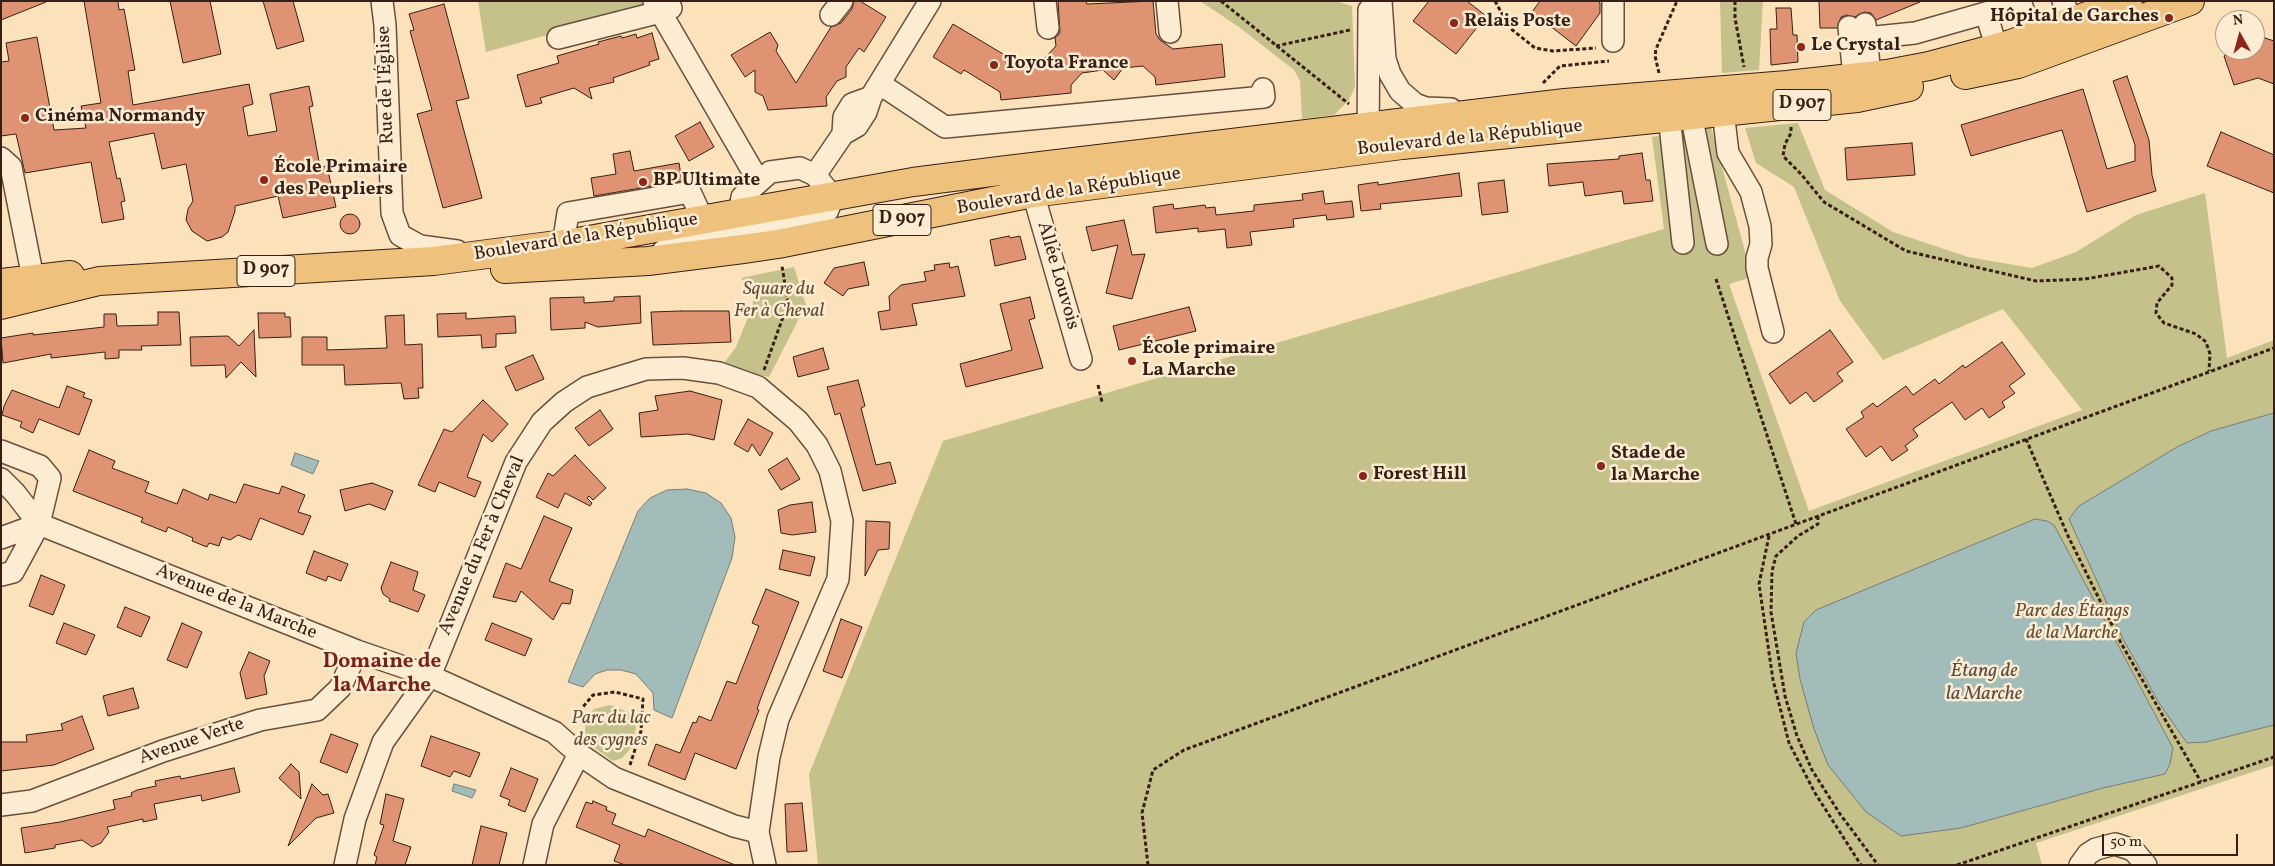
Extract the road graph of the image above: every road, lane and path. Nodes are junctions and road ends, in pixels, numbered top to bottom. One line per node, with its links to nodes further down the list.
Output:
1 (382, 1): 50 (street, Rue de l'Église)
2 (930, 1): 31 (street)
3 (1045, 1): 18 (street)
4 (1167, 1): 20 (street)
5 (1220, 1): 24 (path)
6 (1370, 1): 39 (street)
7 (1381, 1): 32 (street)
8 (1496, 1): 23 (path)
9 (1613, 1): 23 (street)
10 (1677, 1): 35 (path)
11 (1735, 1): 29 (path)
12 (2128, 1): 16 (main road, D 907)
13 (2190, 1): 34 (main road, Boulevard de la République / D 907)
14 (2020, 2): 17 (street); 21 (street)
15 (664, 6): 22 (street); 43 (street)
16 (2067, 12): 21 (main road, D 907)
17 (1986, 13): 25 (street); 27 (street)
18 (1048, 28)
19 (1356, 28): 24 (path)
20 (1170, 32)
21 (2033, 37): 25 (main road, D 907)
22 (558, 38)
23 (1613, 38)
24 (1275, 46): 33 (path)
25 (1997, 49): 27 (main road, Boulevard de la République / D 907)
26 (1604, 62): 30 (path)
27 (1862, 77): 29 (main road, Boulevard de la République / D 907)
28 (1264, 88): 31 (street)
29 (1743, 88): 35 (main road, Boulevard de la République / D 907)
30 (1538, 89)
31 (875, 91): 42 (street)
32 (1400, 91): 36 (street); 38 (street)
33 (1354, 102)
34 (1788, 106): 37 (main road, Boulevard de la République / D 907); 60 (path)
35 (1675, 109): 36 (main road, Boulevard de la République / D 907); 37 (main road, Boulevard de la République / D 907); 40 (main road, Boulevard de la République / D 907); 47 (street); 49 (street)
36 (1499, 110): 38 (main road, Boulevard de la République / D 907)
37 (1723, 111): 57 (street)
38 (1416, 121): 39 (main road, Boulevard de la République / D 907); 40 (street)
39 (1368, 138): 40 (main road, Boulevard de la République / D 907); 44 (main road, Boulevard de la République / D 907); 45 (main road, Boulevard de la République / D 907)
40 (1402, 145)
41 (1, 158): 52 (street)
42 (815, 175): 43 (street); 45 (street)
43 (765, 177): 46 (street)
44 (1034, 193): 48 (main road, Boulevard de la République / D 907); 59 (street, Allée Louvois)
45 (833, 197): 46 (main road, Boulevard de la République / D 907)
46 (741, 231): 48 (main road, Boulevard de la République / D 907); 50 (main road, Boulevard de la République / D 907); 51 (main road, Boulevard de la République / D 907)
47 (1683, 242)
48 (778, 244): 62 (path)
49 (1717, 244)
50 (480, 254): 51 (main road, Boulevard de la République / D 907)
51 (434, 261): 54 (main road, Boulevard de la République / D 907)
52 (33, 278): 54 (main road, Boulevard de la République / D 907); 55 (main road, Boulevard de la République / D 907)
53 (1716, 279): 69 (path)
54 (99, 281): 56 (main road, Boulevard de la République / D 907)
55 (1, 283)
56 (1, 305)
57 (1773, 332)
58 (2274, 348): 60 (path)
59 (1081, 359)
60 (2210, 371): 64 (path)
61 (1098, 385): 63 (path)
62 (758, 387): 74 (street, Avenue du Fer à Cheval); 80 (street, Avenue du Fer à Cheval)
63 (1102, 402)
64 (2026, 439): 67 (path); 78 (path)
65 (1, 451): 68 (street)
66 (1, 480): 68 (street)
67 (1818, 516): 69 (path); 86 (path)
68 (39, 524): 71 (street); 72 (street); 73 (street, Avenue de la Marche)
69 (1796, 524): 70 (path)
70 (1769, 536): 84 (path); 85 (path)
71 (1, 538)
72 (1, 575)
73 (357, 651): 74 (street, Avenue de la Marche); 79 (street, Avenue Verte)
74 (430, 676): 75 (street, Avenue de la Marche); 81 (street, Avenue du Fer à Cheval)
75 (573, 748): 77 (street, Avenue de la Marche); 77 (path); 82 (street)
76 (2274, 757): 78 (path)
77 (625, 782): 80 (street, Avenue de la Marche)
78 (2201, 782): 87 (path)
79 (1, 805)
80 (758, 832): 83 (street, Avenue du Fer à Cheval)
81 (345, 865)
82 (534, 865)
83 (765, 865)
84 (1148, 865)
85 (1862, 865)
86 (1878, 865)
87 (1956, 865)
88 (2080, 865): 89 (street)
89 (2146, 865)

